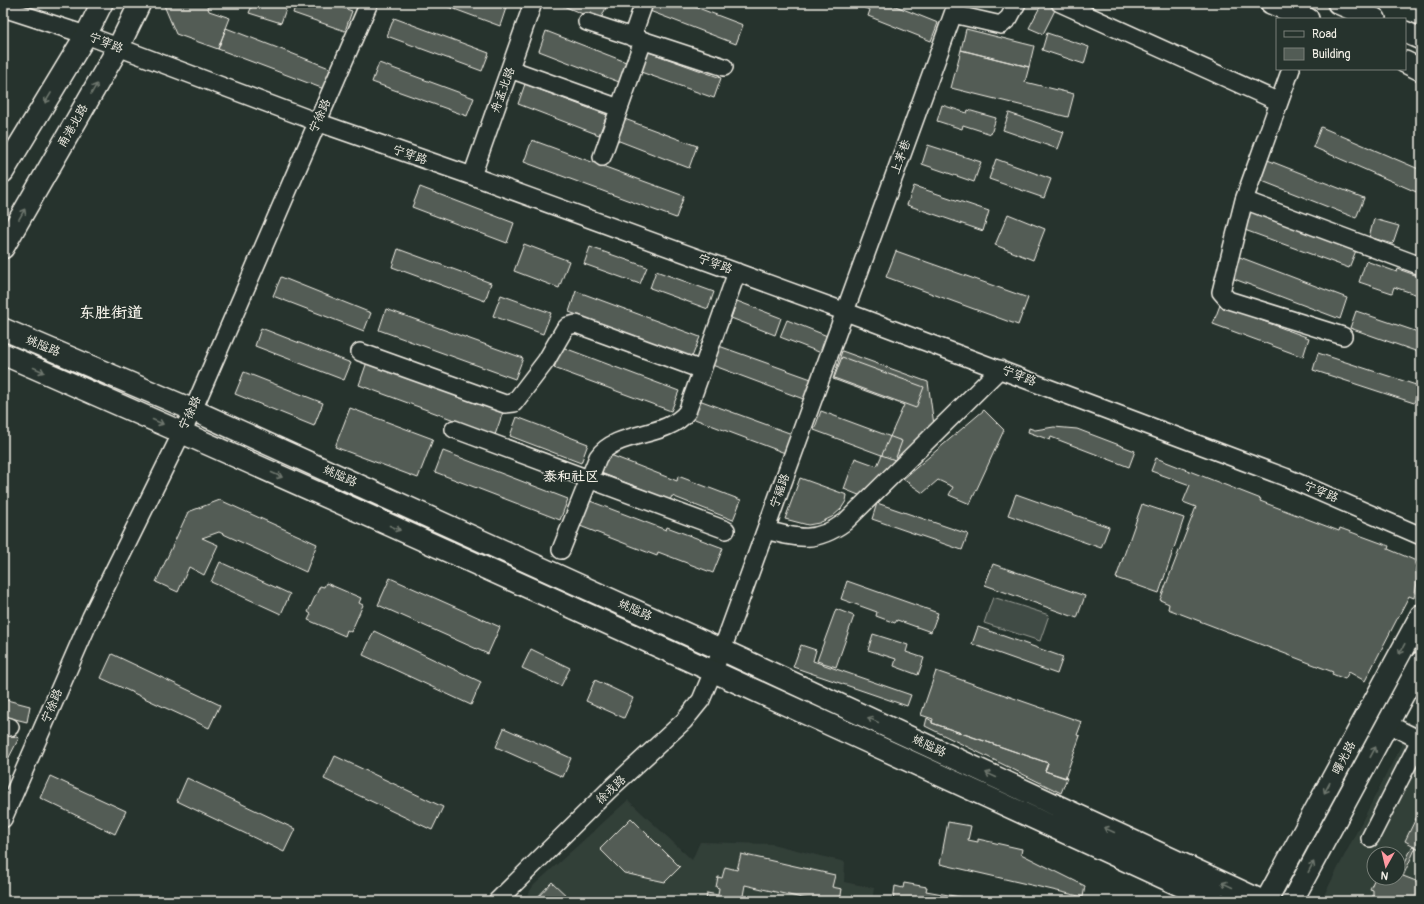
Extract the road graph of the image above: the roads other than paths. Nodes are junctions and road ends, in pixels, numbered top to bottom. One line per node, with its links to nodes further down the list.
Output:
1 (102, 3): 16 (main road)
2 (140, 3): 19 (main road, 甬港北路)
3 (369, 3): 27 (street, 宁徐路)
4 (533, 3): 22 (street, 舟孟北路)
5 (644, 3): 17 (street)
6 (1017, 3): 11 (street)
7 (1060, 3): 25 (street)
8 (1271, 3): 12 (main road)
9 (1338, 3): 13 (main road)
10 (3, 8): 16 (street, 宁穿路)
11 (955, 8): 35 (street, 上茅巷)
12 (1306, 18)
13 (1373, 18)
14 (587, 22): 17 (street)
15 (1406, 32): 18 (main road)
16 (86, 35): 19 (street, 宁穿路); 29 (main road, one-way to 29)
17 (637, 39): 21 (street); 26 (street)
18 (1421, 39)
19 (118, 48): 27 (street, 宁穿路); 32 (main road, 甬港北路, one-way to 19)
20 (1406, 62): 24 (main road)
21 (724, 67)
22 (510, 69): 26 (street); 30 (street, 舟孟北路)
23 (1291, 70): 25 (street)
24 (1421, 70)
25 (1279, 102): 31 (street)
26 (620, 108): 28 (street)
27 (317, 122): 30 (street, 宁穿路); 42 (street, 宁徐路)
28 (602, 157)
29 (3, 172)
30 (472, 176): 34 (street, 宁穿路)
31 (1244, 200): 33 (street); 37 (street)
32 (3, 248)
33 (1421, 266)
34 (737, 272): 35 (street, 宁穿路); 41 (street)
35 (846, 312): 40 (street, 宁穿路); 47 (street, 宁福路)
36 (3, 329): 42 (main road, 姚隘路)
37 (1343, 336)
38 (360, 352): 41 (street)
39 (3, 354): 44 (main road, 姚隘路, one-way to 44)
40 (1000, 369): 47 (street); 48 (street, 宁穿路)
41 (702, 370): 45 (street)
42 (193, 410): 44 (street, 宁徐路); 51 (main road, 姚隘路)
43 (454, 429): 45 (street)
44 (182, 432): 53 (main road, 姚隘路, one-way to 53); 56 (street, 宁徐路)
45 (589, 480): 46 (street); 49 (street)
46 (726, 530)
47 (766, 530): 51 (street, 宁福路)
48 (1421, 536)
49 (561, 550)
50 (1421, 615): 61 (main road, 曙光路, one-way to 61)
51 (722, 650): 53 (street, 宁福路); 60 (main road, 姚隘路, one-way to 51)
52 (1421, 662): 54 (main road, 曙光路)
53 (714, 671): 58 (street, 徐戎路); 59 (main road, 姚隘路)
54 (1388, 724): 55 (street); 62 (main road, 曙光路, one-way to 54)
55 (1421, 739): 57 (street)
56 (3, 819)
57 (1370, 838)
58 (497, 901)
59 (1214, 901)
60 (1262, 901)
61 (1266, 901)
62 (1292, 901)

